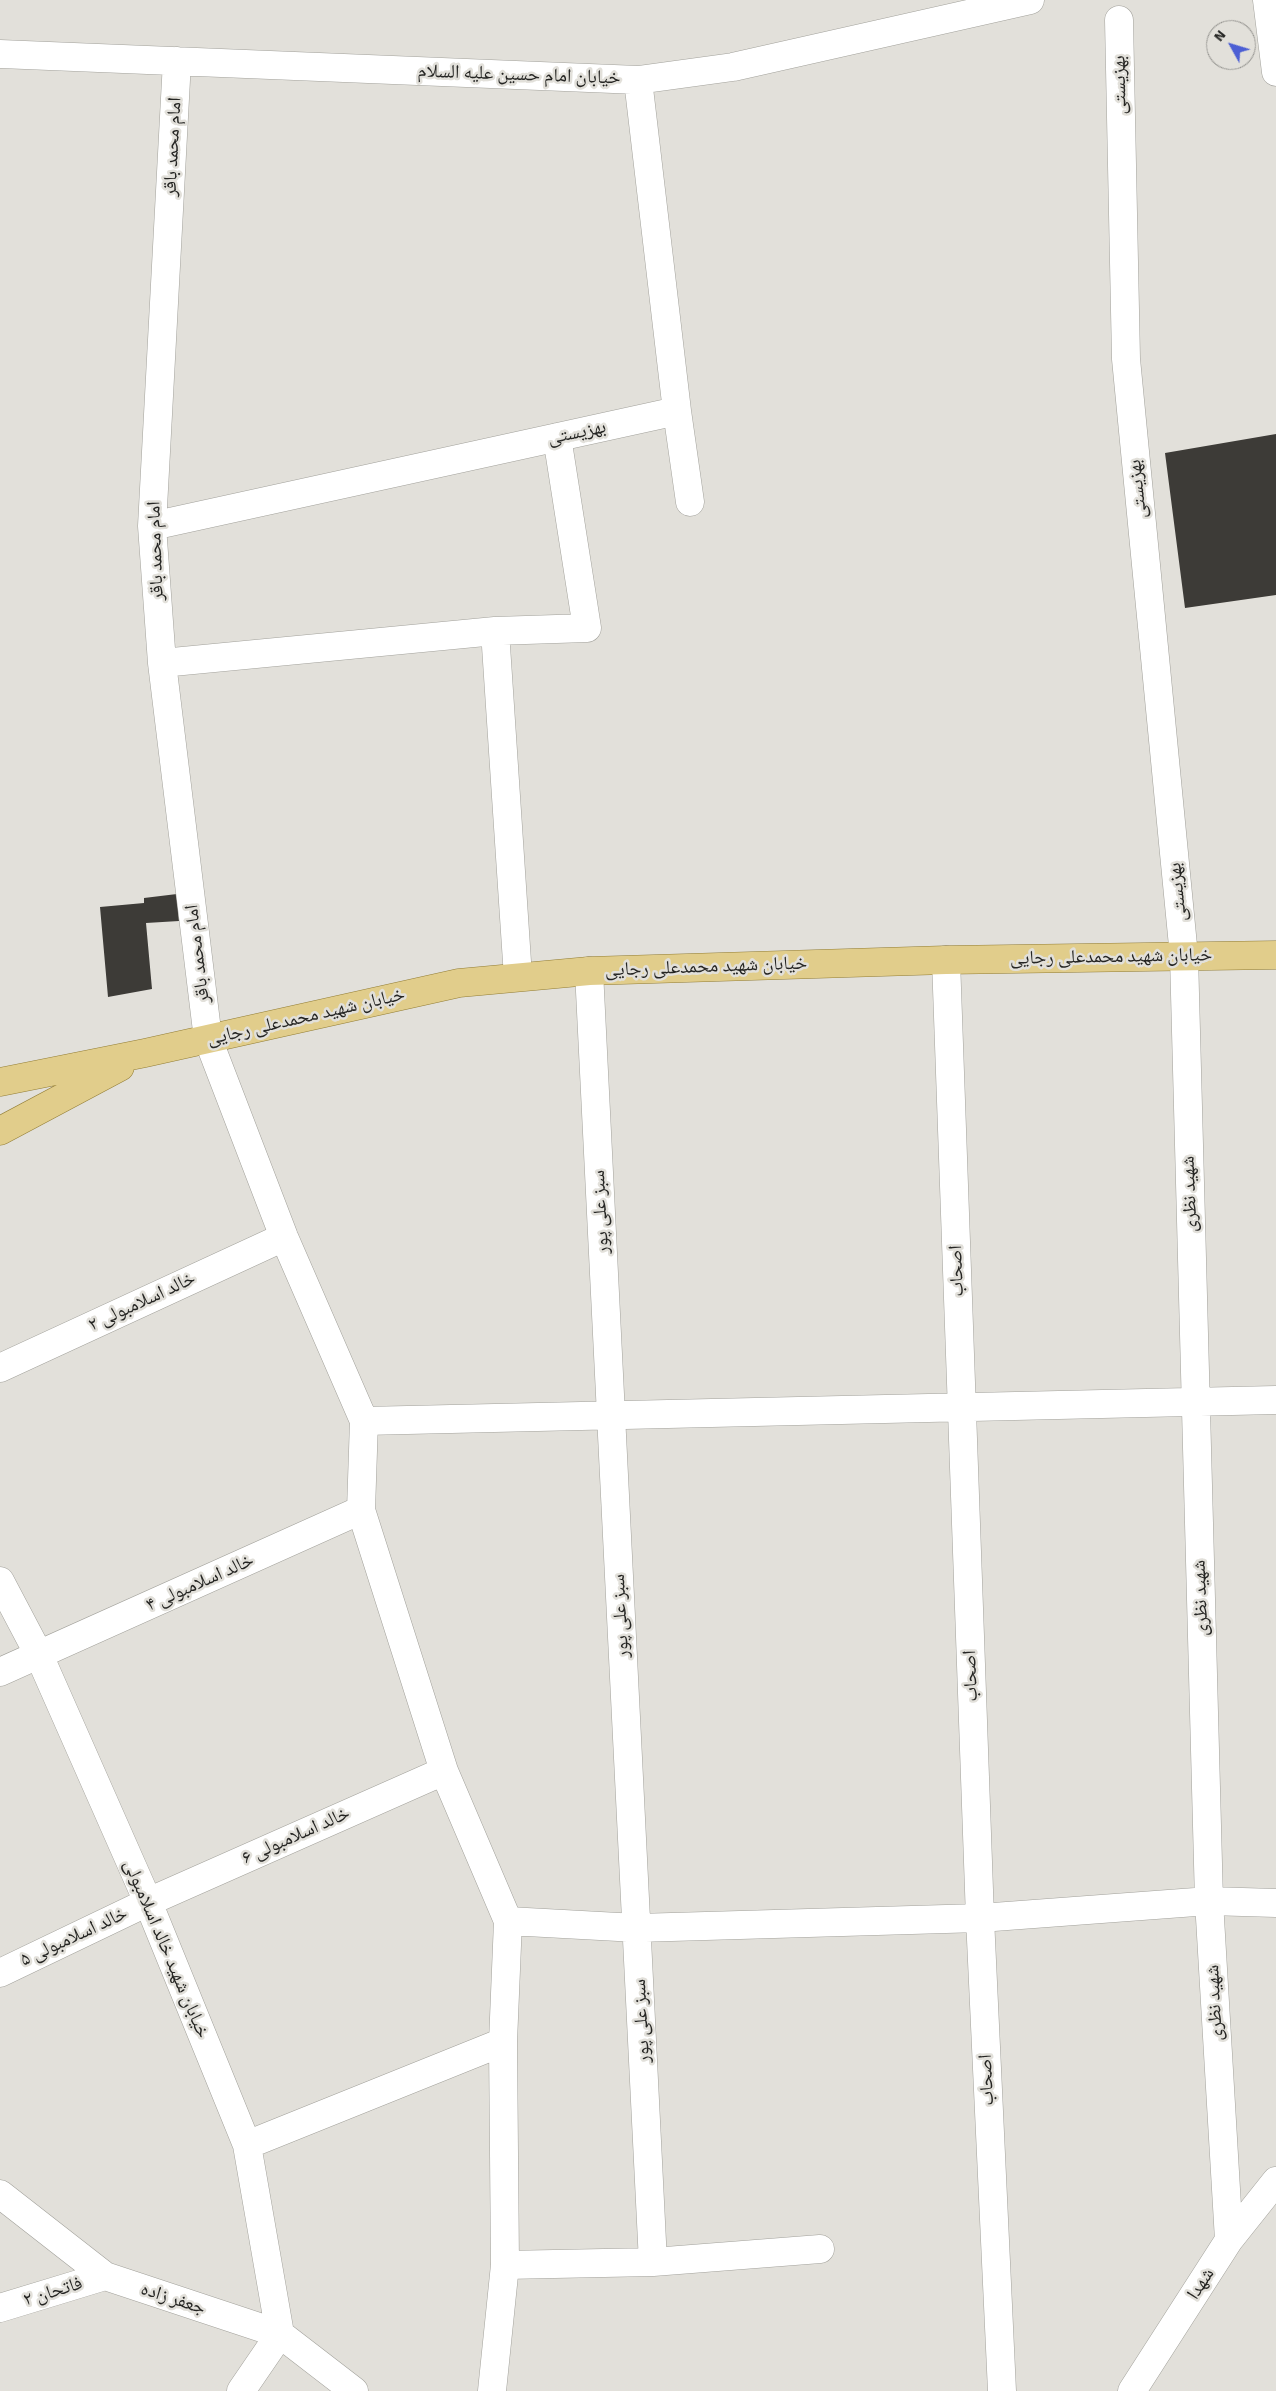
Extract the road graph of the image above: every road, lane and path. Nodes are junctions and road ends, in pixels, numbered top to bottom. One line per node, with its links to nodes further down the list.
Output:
1 (1030, 0): 7 (street, خیابان امام حسین علیه السلام)
2 (1267, 0): 6 (street)
3 (1119, 20): 15 (street, بهزیستی)
4 (0, 54): 5 (street, خیابان امام حسین علیه السلام)
5 (177, 61): 7 (street, خیابان امام حسین علیه السلام); 11 (street, امام محمد باقر)
6 (1276, 72)
7 (638, 80): 8 (street)
8 (677, 411): 9 (street, بهزیستی); 10 (street)
9 (557, 437): 11 (street, بهزیستی); 12 (street)
10 (690, 502)
11 (152, 526): 13 (street, امام محمد باقر)
12 (495, 631): 13 (street); 18 (street)
13 (162, 663): 19 (street, امام محمد باقر)
14 (1276, 955): 15 (main road, خیابان شهید محمدعلی رجایی)
15 (1184, 956): 16 (main road, خیابان شهید محمدعلی رجایی); 26 (street, شهید نظری)
16 (946, 960): 17 (main road, خیابان شهید محمدعلی رجایی); 27 (street, اصحاب)
17 (589, 971): 18 (main road, خیابان شهید محمدعلی رجایی); 28 (street, سبز علی پور)
18 (518, 977): 19 (main road, خیابان شهید محمدعلی رجایی)
19 (208, 1039): 20 (main road, خیابان شهید محمدعلی رجایی); 23 (street, امام محمد باقر)
20 (145, 1053): 21 (main road, خیابان شهید محمدعلی رجایی); 22 (main road, خیابان شهید محمدعلی رجایی)
21 (0, 1082)
22 (0, 1132)
23 (284, 1237): 24 (street, خالد اسلامبولی ۲); 29 (street, امام محمد باقر)
24 (0, 1368)
25 (1276, 1400): 26 (street)
26 (1196, 1403): 27 (street); 35 (street, شهید نظری)
27 (962, 1408): 28 (street); 38 (street, اصحاب)
28 (611, 1417): 29 (street); 40 (street, سبز علی پور)
29 (364, 1421): 30 (street)
30 (362, 1510): 32 (street, خالد اسلامبولی ۴); 34 (street)
31 (0, 1580): 32 (street, خیابان شهید خالد اسلامبولی)
32 (39, 1655): 33 (street, خالد اسلامبولی ۴); 36 (street, خیابان شهید خالد اسلامبولی)
33 (0, 1672)
34 (444, 1771): 36 (street, خالد اسلامبولی ۶); 39 (street)
35 (1210, 1901): 37 (street); 38 (street); 46 (street, شهید نظری)
36 (148, 1902): 41 (street, خالد اسلامبولی ۵); 43 (street, خیابان شهید خالد اسلامبولی)
37 (1276, 1903)
38 (980, 1918): 40 (street); 56 (street, اصحاب)
39 (508, 1921): 40 (street); 42 (street)
40 (637, 1928): 48 (street, سبز علی پور)
41 (0, 1972)
42 (502, 2042): 43 (street); 49 (street)
43 (247, 2145): 52 (street, خیابان شهید خالد اسلامبولی)
44 (1276, 2181): 46 (street, شهدا)
45 (0, 2194): 50 (street, جعفر زاده)
46 (1230, 2240): 57 (street, شهدا)
47 (820, 2248): 48 (street)
48 (654, 2262): 49 (street)
49 (505, 2264): 55 (street)
50 (105, 2276): 51 (street, فاتحان ۲); 52 (street, جعفر زاده)
51 (0, 2308)
52 (280, 2334): 53 (street); 54 (street, جعفر زاده)
53 (241, 2391)
54 (354, 2391)
55 (492, 2391)
56 (1002, 2391)
57 (1132, 2391)

